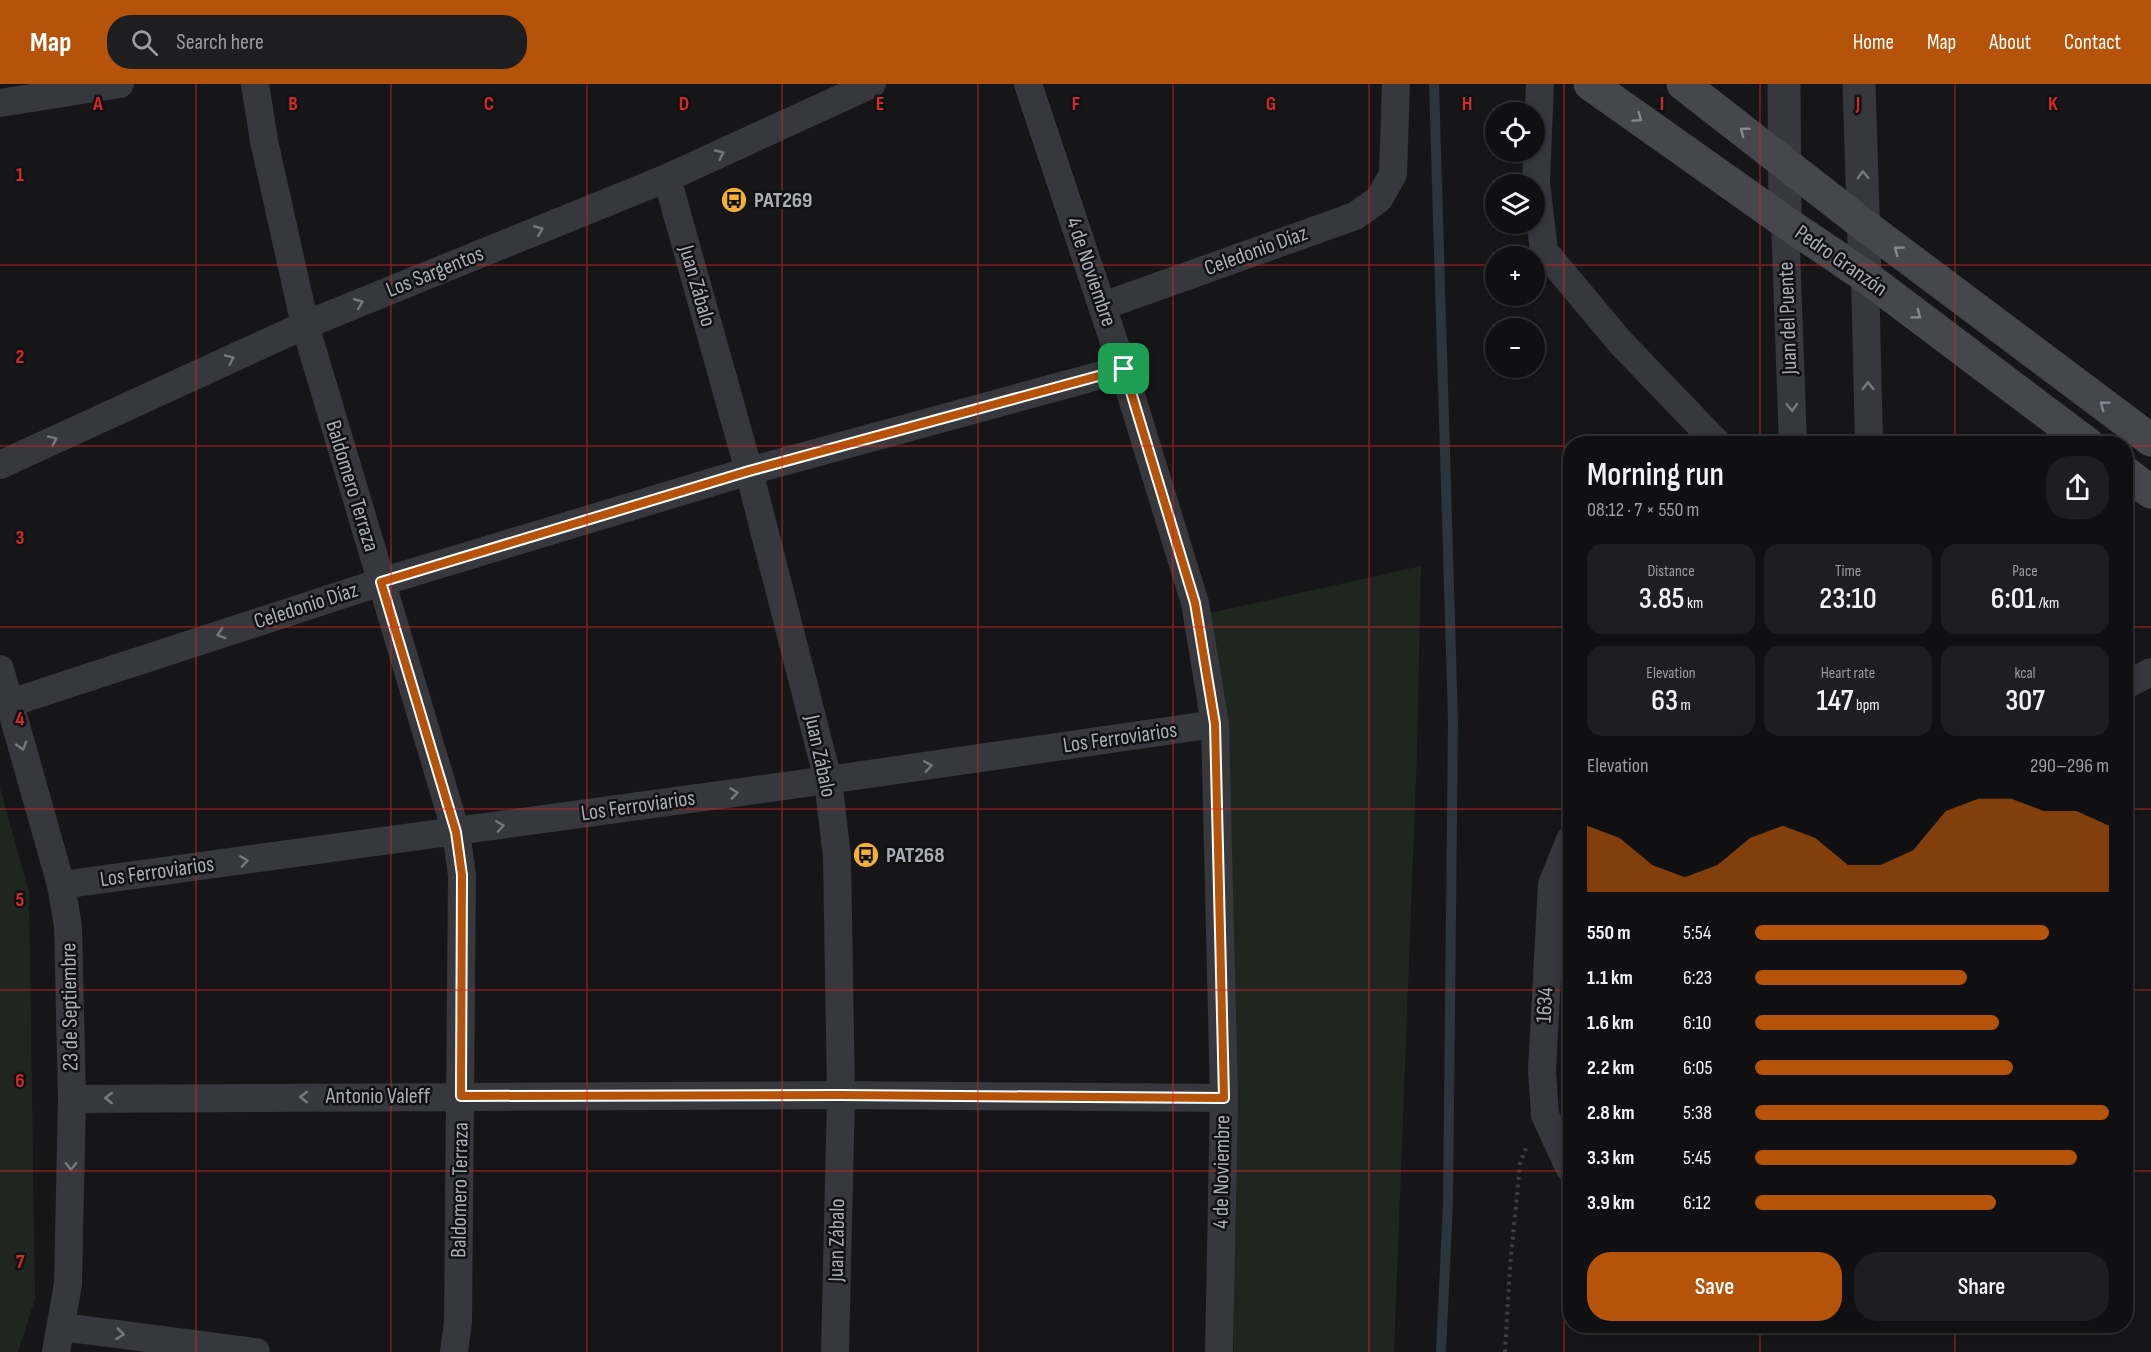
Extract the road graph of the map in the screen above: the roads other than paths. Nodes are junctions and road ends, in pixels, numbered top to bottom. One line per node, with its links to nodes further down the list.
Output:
1 (120, 84): 11 (street)
2 (255, 84): 18 (street, Baldomero Terraza)
3 (872, 84): 13 (street, Los Sargentos, one-way to 3)
4 (1028, 84): 17 (street, 4 de Noviembre)
5 (1396, 84): 17 (street, Celedonio Díaz)
6 (1540, 84): 20 (street)
7 (1590, 84): 14 (main road, Pedro Granzón, one-way to 14)
8 (1683, 84): 12 (main road, Pedro Granzón, one-way to 8)
9 (1784, 84): 12 (street, Juan del Puente)
10 (1860, 84): 15 (street, one-way to 10)
11 (0, 103)
12 (1784, 162): 14 (street, Juan del Puente); 15 (main road, Pedro Granzón)
13 (667, 178): 18 (street, Los Sargentos, one-way to 13); 26 (street, Juan Zábalo)
14 (1785, 222): 16 (main road, Pedro Granzón); 21 (street, Juan del Puente, one-way to 21)
15 (1864, 225): 16 (street); 24 (main road, Pedro Granzón, one-way to 15)
16 (1865, 276): 22 (street, one-way to 16); 23 (main road, Pedro Granzón, one-way to 23)
17 (1102, 306): 19 (street, 4 de Noviembre)
18 (304, 325): 25 (street, Los Sargentos, one-way to 18); 29 (street, Baldomero Terraza)
19 (1124, 369): 26 (street, Celedonio Díaz); 34 (street, 4 de Noviembre)
20 (1710, 436)
21 (1793, 436)
22 (1869, 436)
23 (2077, 436)
24 (2151, 440)
25 (0, 465)
26 (749, 471): 29 (street, Celedonio Díaz); 35 (street, Juan Zábalo)
27 (2133, 478): 28 (main road)
28 (2151, 492)
29 (381, 582): 33 (street, Celedonio Díaz, one-way to 33); 36 (street, Baldomero Terraza)
30 (0, 669): 33 (street, 23 de Septiembre)
31 (2151, 672): 32 (street)
32 (2133, 681)
33 (10, 703): 38 (street, 23 de Septiembre, one-way to 38)
34 (1215, 724): 35 (street, Los Ferroviarios, one-way to 34); 41 (street, 4 de Noviembre)
35 (828, 780): 36 (street, Los Ferroviarios, one-way to 35); 39 (street, Juan Zábalo)
36 (456, 832): 38 (street, Los Ferroviarios, one-way to 36); 40 (street, Baldomero Terraza)
37 (1563, 857): 43 (street, 1634)
38 (61, 885): 42 (street, 23 de Septiembre)
39 (840, 1095): 40 (street, Antonio Valeff); 41 (street, Antonio Valeff); 47 (street, Juan Zábalo)
40 (461, 1096): 42 (street, Antonio Valeff, one-way to 42); 46 (street, Baldomero Terraza)
41 (1224, 1098): 48 (street, 4 de Noviembre)
42 (72, 1099): 44 (street, 23 de Septiembre, one-way to 44)
43 (1563, 1154)
44 (59, 1339): 45 (street, one-way to 45)
45 (256, 1352)
46 (454, 1352)
47 (835, 1352)
48 (1219, 1352)

